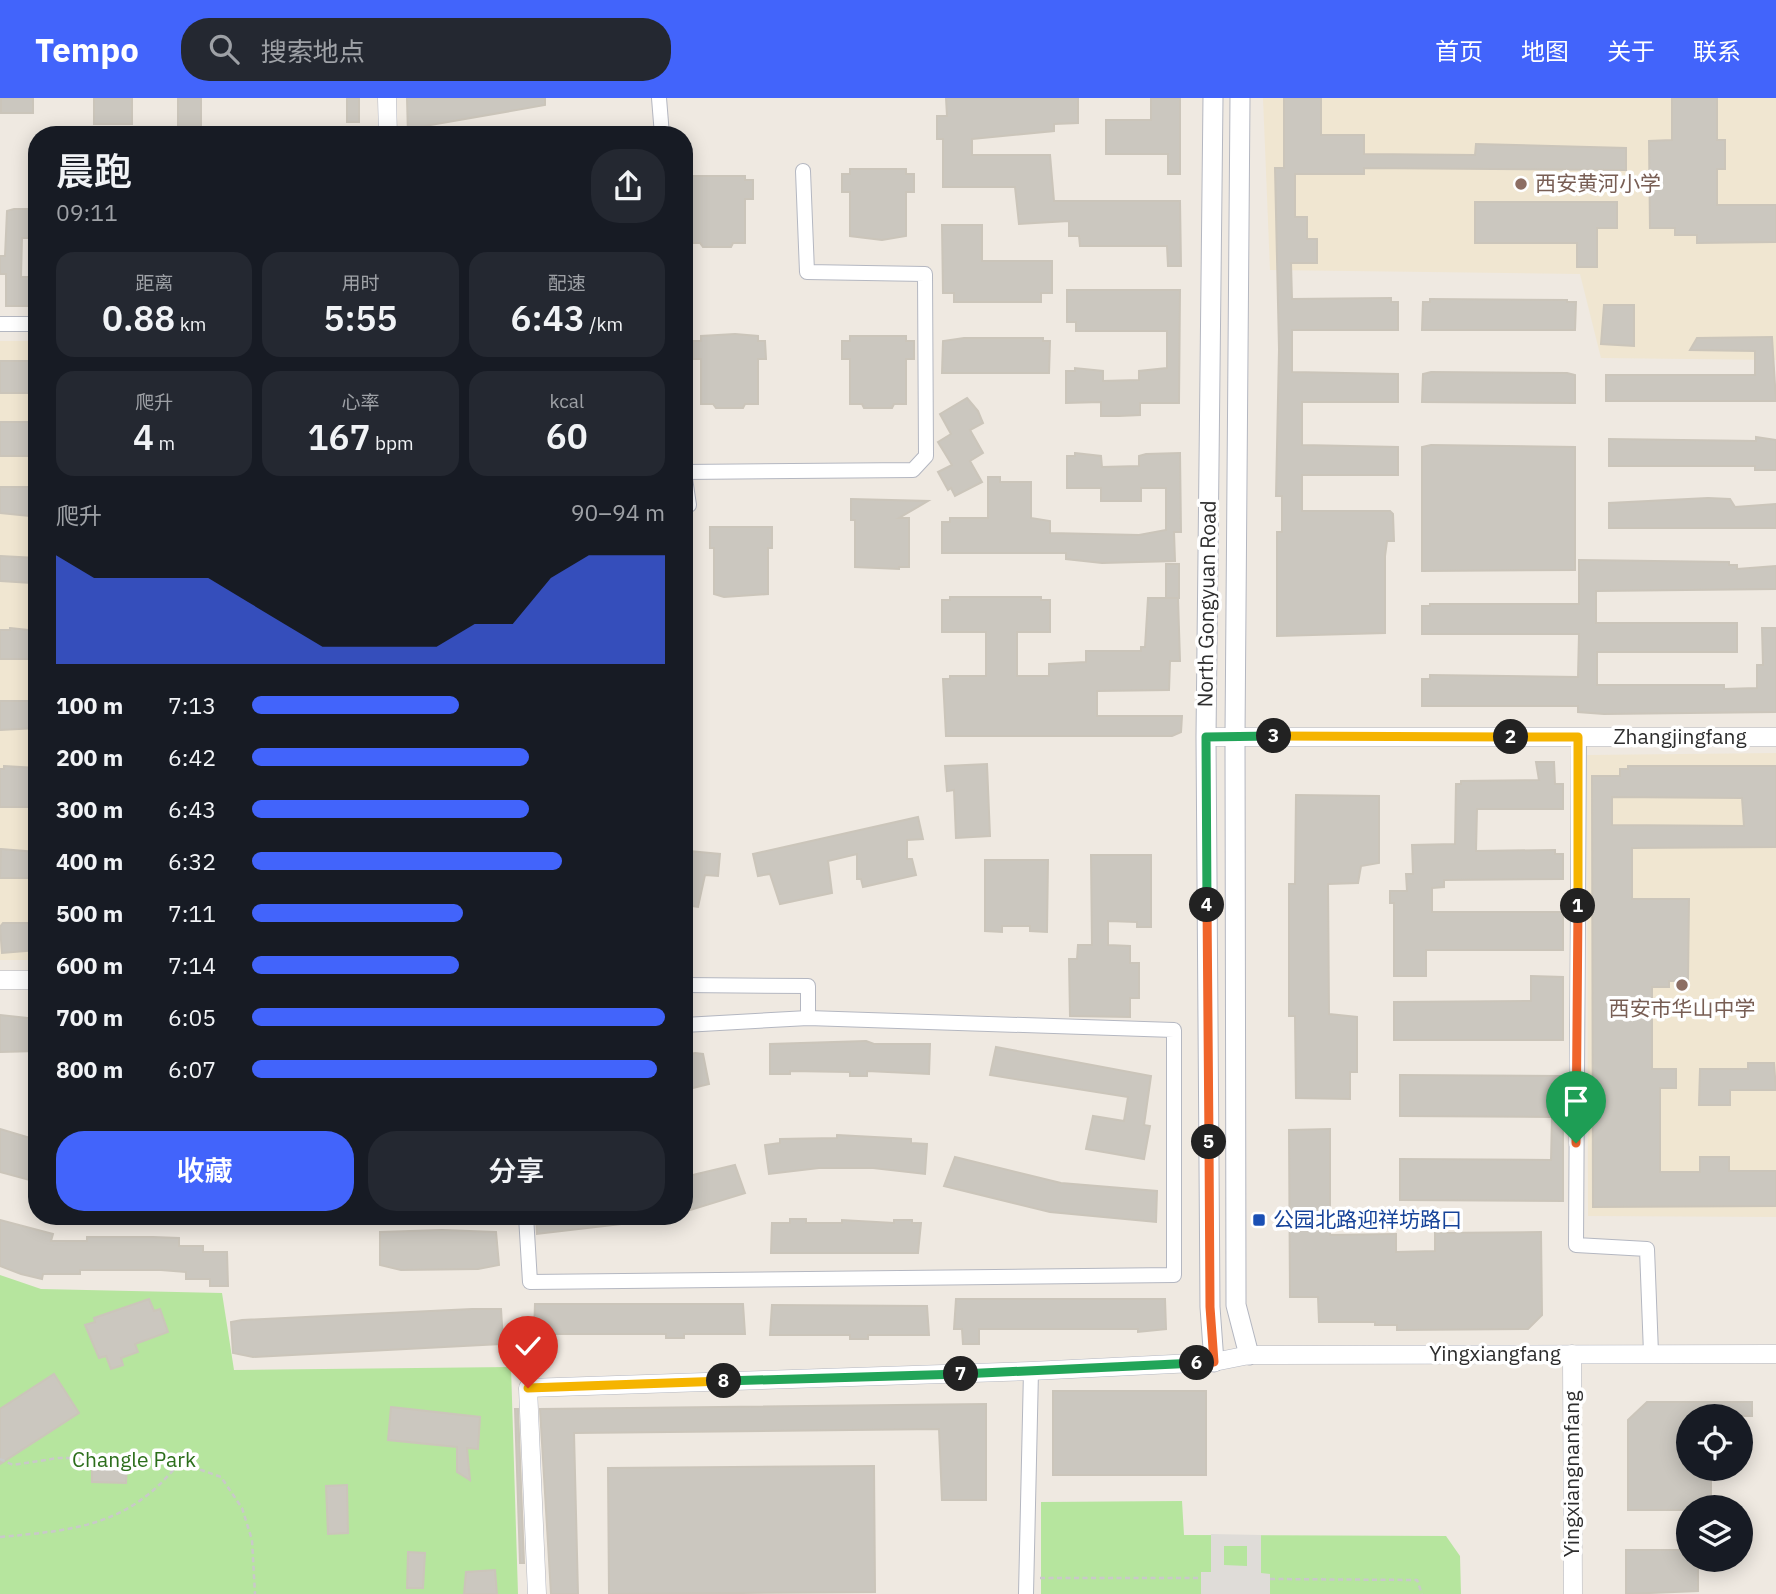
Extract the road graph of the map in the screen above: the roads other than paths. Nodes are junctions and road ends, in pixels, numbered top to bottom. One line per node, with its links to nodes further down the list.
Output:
1 (387, 98): 5 (street)
2 (659, 98): 6 (street)
3 (1213, 98): 12 (main road, North Gongyuan Road)
4 (1240, 98): 11 (main road, North Gongyuan Road)
5 (388, 126)
6 (661, 126)
7 (803, 171): 10 (street)
8 (0, 324): 9 (street)
9 (28, 324)
10 (693, 472)
11 (1235, 736): 12 (street, Zhangjingfang); 13 (street, Zhangjingfang); 24 (main road, North Gongyuan Road)
12 (1206, 737): 25 (main road, North Gongyuan Road)
13 (1578, 737): 14 (street, Zhangjingfang); 21 (street)
14 (1776, 737)
15 (0, 980): 16 (street)
16 (28, 980)
17 (693, 985): 18 (street)
18 (808, 1018): 19 (street); 20 (street)
19 (693, 1024)
20 (527, 1225)
21 (1651, 1353): 22 (street, Yingxiangfang); 23 (street, Yingxiangfang)
22 (1572, 1354): 24 (street, Yingxiangfang); 29 (street, Yingxiangnanfang)
23 (1776, 1354)
24 (1249, 1355): 25 (street, Yingxiangfang)
25 (1214, 1362): 26 (street, Yingxiangfang)
26 (1031, 1371): 27 (street, Yingxiangfang); 28 (street)
27 (537, 1594)
28 (1026, 1594)
29 (1573, 1594)

